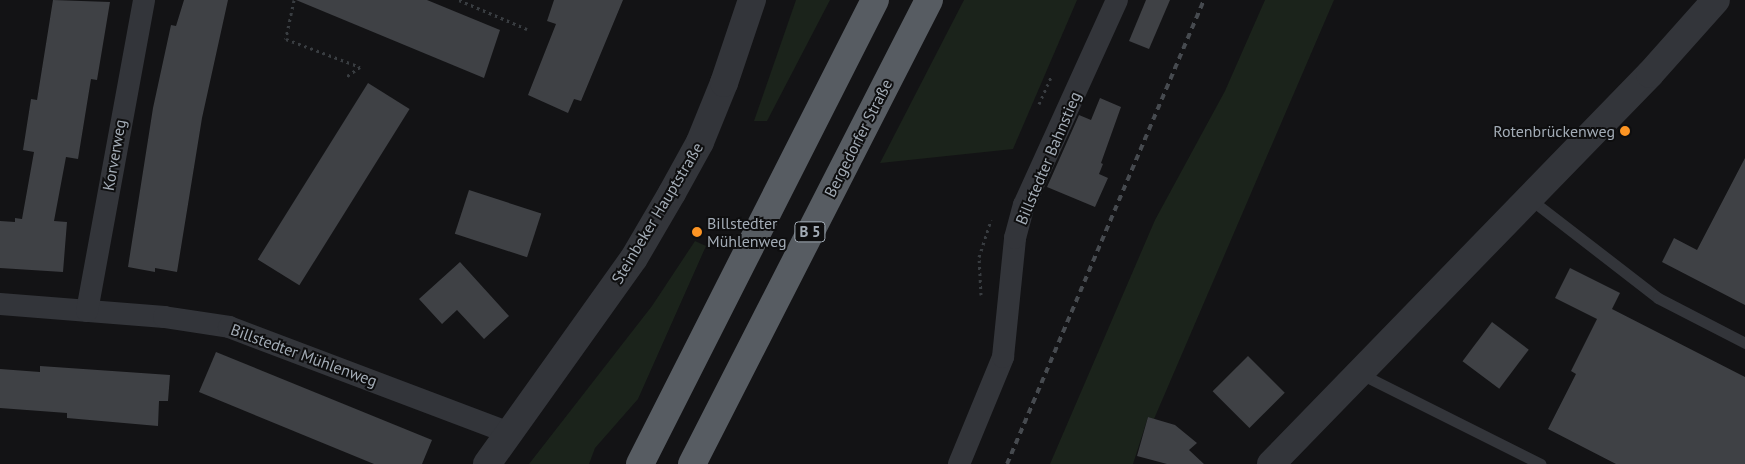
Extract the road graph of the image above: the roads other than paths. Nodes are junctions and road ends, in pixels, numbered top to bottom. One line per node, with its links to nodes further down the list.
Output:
1 (144, 0): 9 (street, Korverweg)
2 (752, 0): 12 (street, Steinbeker Hauptstraße)
3 (876, 0): 14 (highway)
4 (928, 0): 15 (highway, Bergedorfer Straße / B 5)
5 (1118, 0): 16 (street, Billstedter Bahnstieg)
6 (1713, 1): 7 (street)
7 (1530, 199): 10 (lane); 11 (street)
8 (0, 304): 9 (street, Billstedter Mühlenweg)
9 (87, 310): 12 (street, Billstedter Mühlenweg)
10 (1745, 343)
11 (1359, 374): 17 (street); 18 (lane)
12 (510, 433): 13 (street, Steinbeker Hauptstraße)
13 (487, 464)
14 (640, 464)
15 (692, 464)
16 (959, 464)
17 (1271, 464)
18 (1541, 464)

